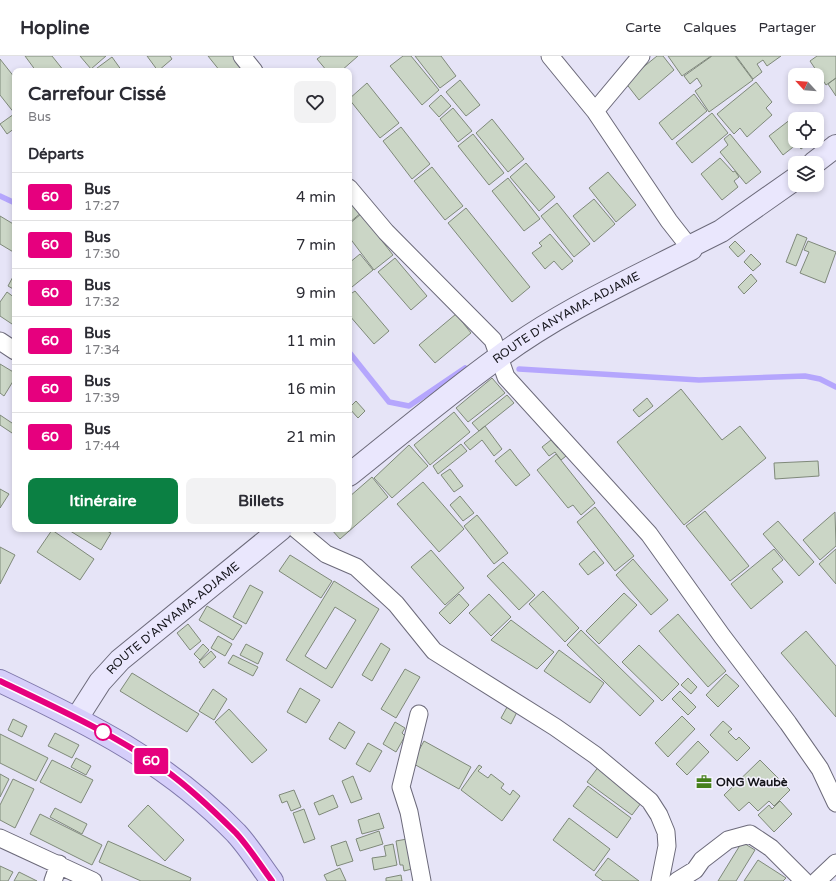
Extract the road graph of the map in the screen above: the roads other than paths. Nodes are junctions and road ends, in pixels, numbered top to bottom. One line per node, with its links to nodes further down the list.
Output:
1 (242, 56): 4 (street)
2 (550, 56): 5 (street)
3 (641, 56): 5 (street)
4 (252, 68)
5 (595, 111): 10 (street)
6 (836, 146): 7 (street)
7 (823, 156)
8 (788, 183): 10 (street, ROUTE D'ANYAMA-ADJAME)
9 (352, 192): 13 (street)
10 (691, 249): 13 (street, ROUTE D'ANYAMA-ADJAME)
11 (0, 341): 12 (street)
12 (12, 348)
13 (499, 357): 14 (street, ROUTE D'ANYAMA-ADJAME); 20 (street)
14 (352, 473)
15 (278, 532): 19 (street, ROUTE D'ANYAMA-ADJAME)
16 (300, 532): 28 (street)
17 (0, 681): 19 (main road)
18 (419, 714): 27 (street)
19 (77, 718): 26 (main road)
20 (836, 803)
21 (0, 838): 23 (street)
22 (836, 863): 31 (street)
23 (59, 864): 24 (street); 25 (street)
24 (54, 881)
25 (93, 881)
26 (272, 881)
27 (422, 881)
28 (660, 881)
29 (677, 881): 30 (street)
30 (804, 881)
31 (817, 881)

